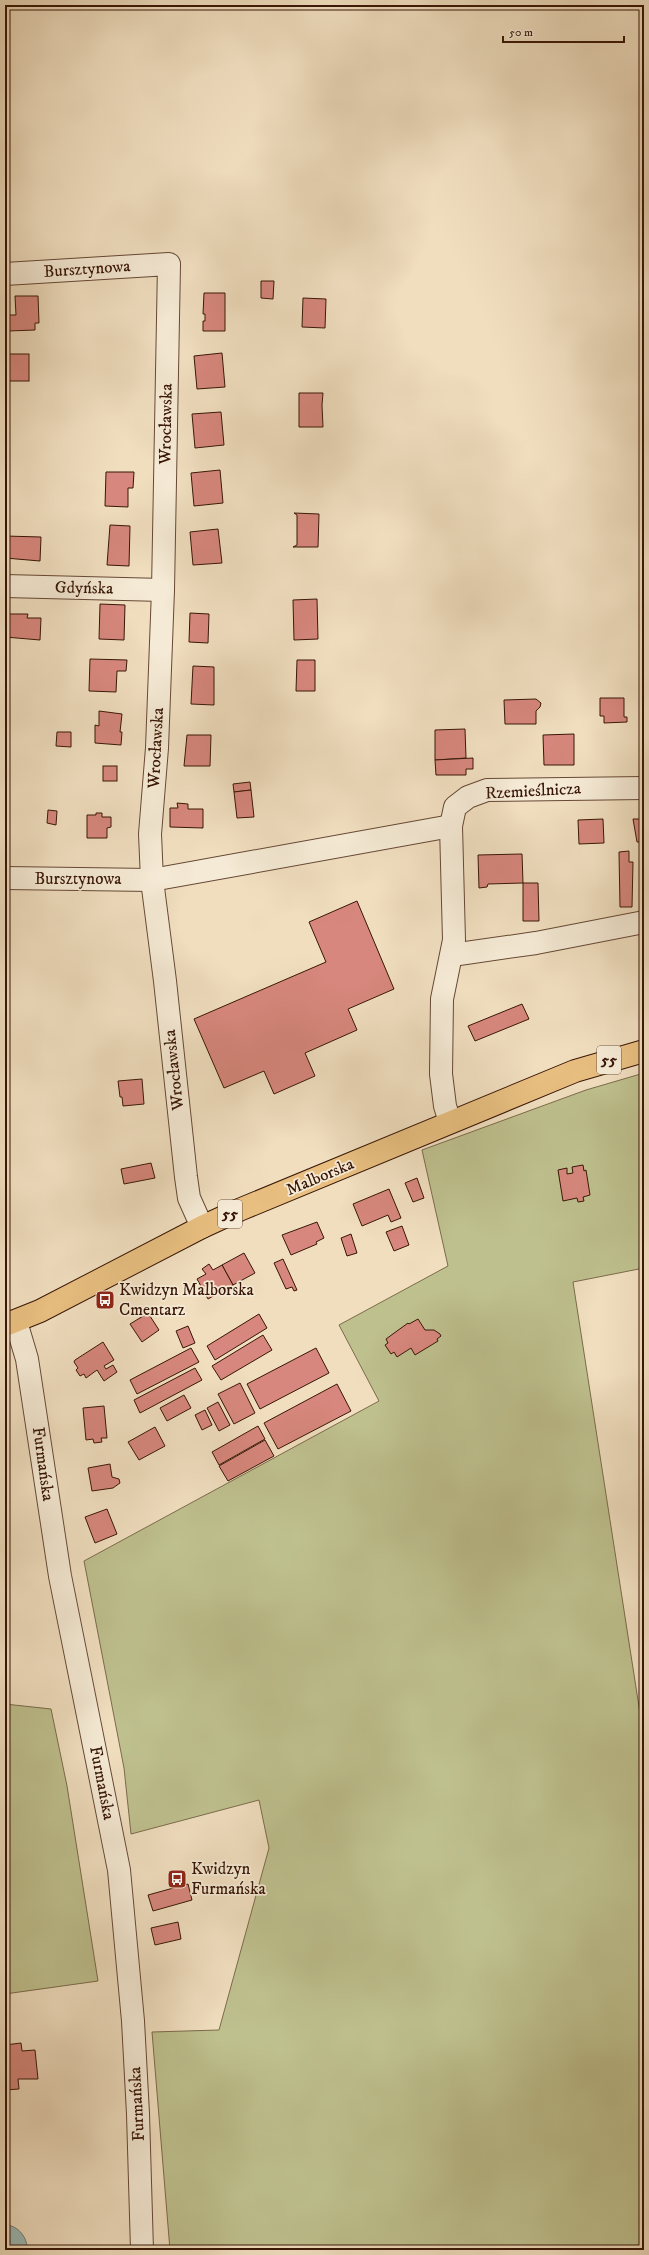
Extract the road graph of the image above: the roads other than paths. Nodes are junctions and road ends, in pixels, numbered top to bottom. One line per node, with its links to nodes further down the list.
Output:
1 (169, 264): 2 (street, Bursztynowa); 4 (street, Wrocławska)
2 (5, 274)
3 (5, 586): 4 (street, Gdyńska)
4 (163, 590): 8 (street, Wrocławska)
5 (644, 788): 6 (street, Rzemieślnicza)
6 (451, 826): 8 (street, Bursztynowa); 10 (street, Rzemieślnicza)
7 (5, 878): 8 (street, Bursztynowa)
8 (152, 880): 13 (street, Wrocławska)
9 (644, 922): 10 (street)
10 (452, 955): 12 (street, Rzemieślnicza)
11 (644, 1050): 12 (main road, Malborska / 55)
12 (450, 1122): 13 (main road, Malborska / 55)
13 (202, 1226): 14 (main road, Malborska / 55)
14 (11, 1324): 15 (street, Furmańska)
15 (142, 2250)

